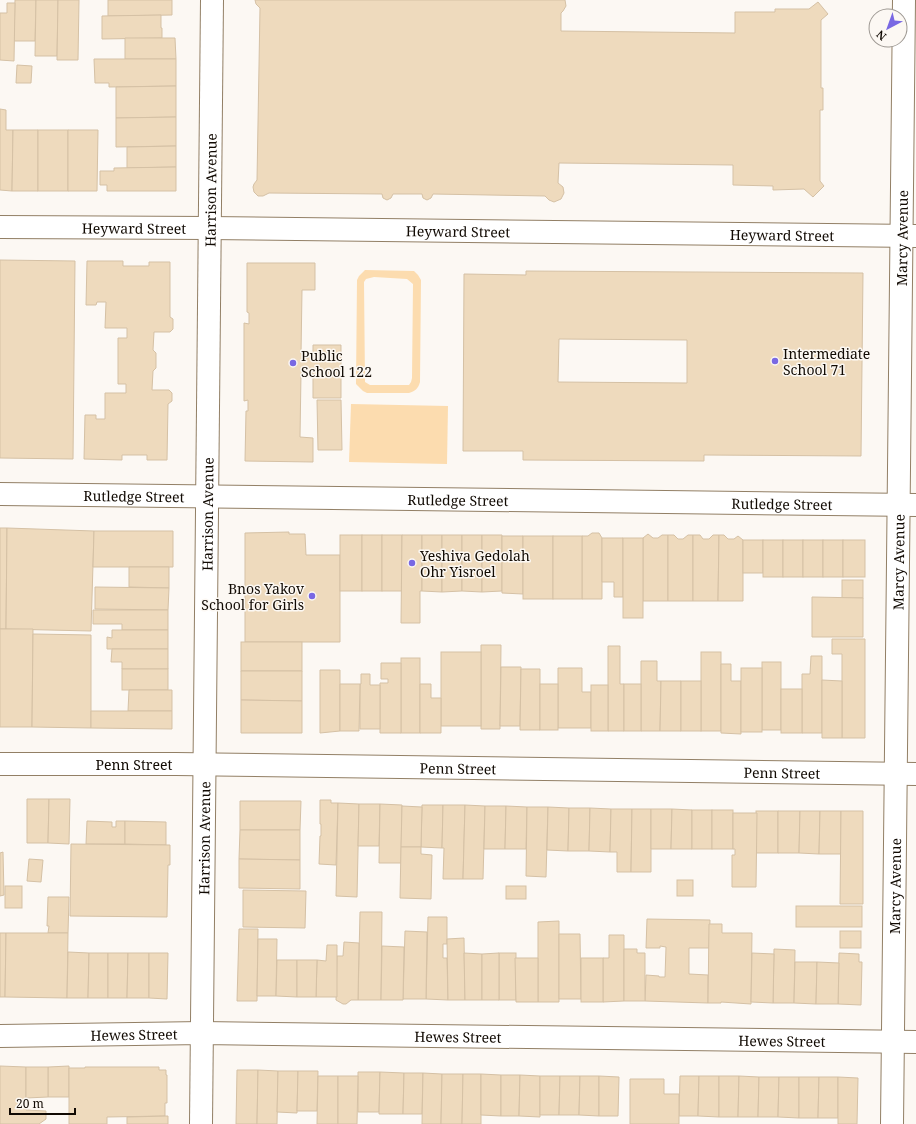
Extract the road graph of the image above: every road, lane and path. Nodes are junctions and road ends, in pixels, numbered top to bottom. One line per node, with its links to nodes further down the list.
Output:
1 (212, 0): 4 (street, Harrison Avenue)
2 (904, 0): 5 (street, Marcy Avenue)
3 (0, 227): 4 (street, Heyward Street)
4 (210, 228): 5 (street, Heyward Street); 7 (street, Harrison Avenue)
5 (909, 236): 8 (street, Marcy Avenue)
6 (0, 494): 7 (street, Rutledge Street)
7 (207, 497): 8 (street, Rutledge Street); 10 (street, Harrison Avenue)
8 (907, 504): 11 (street, Marcy Avenue)
9 (0, 764): 10 (street, Penn Street)
10 (205, 764): 11 (street, Penn Street); 12 (street, Harrison Avenue)
11 (906, 773): 14 (street, Marcy Avenue)
12 (202, 1033): 13 (street, Hewes Street); 14 (street, Hewes Street); 16 (street, Harrison Avenue)
13 (0, 1036)
14 (893, 1042): 15 (street, Hewes Street); 17 (street, Marcy Avenue)
15 (916, 1042)
16 (201, 1124)
17 (892, 1124)

